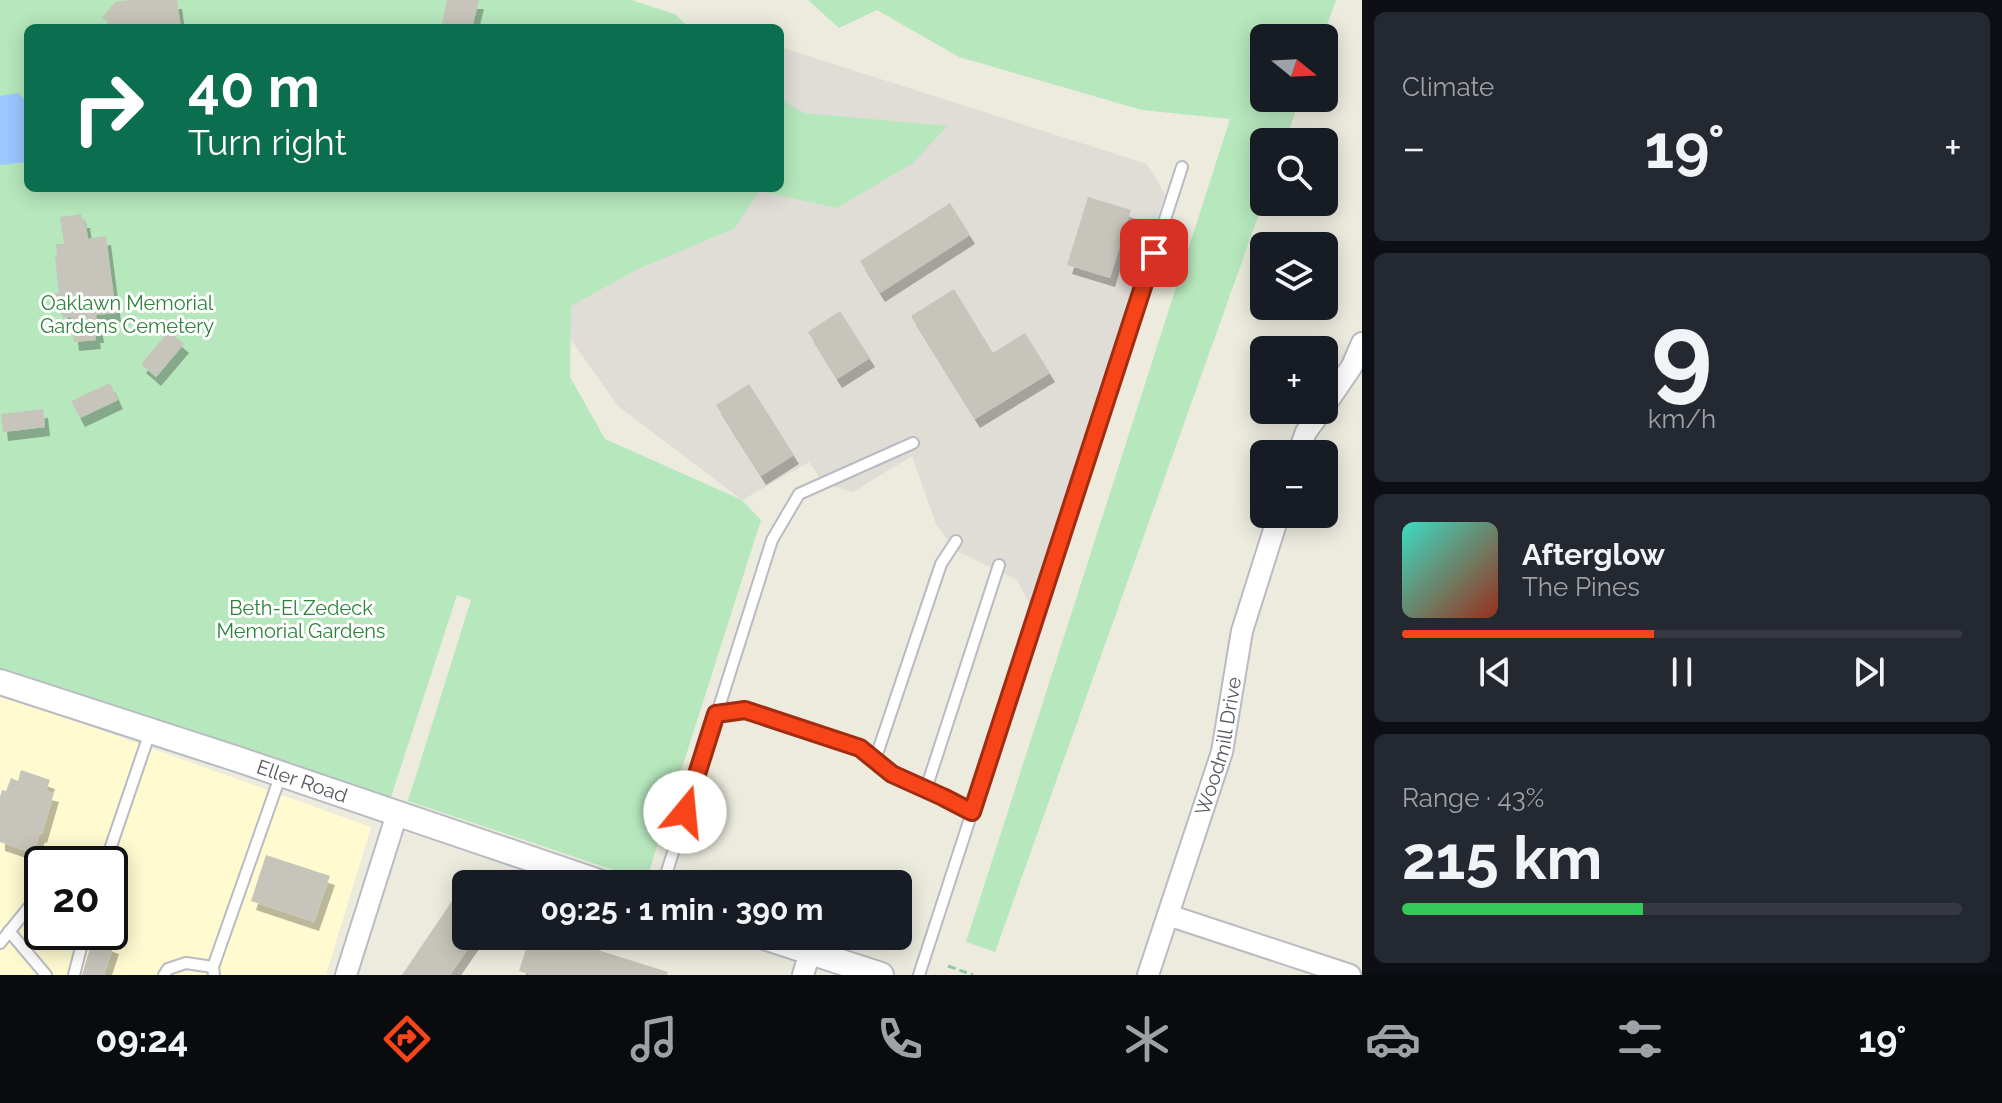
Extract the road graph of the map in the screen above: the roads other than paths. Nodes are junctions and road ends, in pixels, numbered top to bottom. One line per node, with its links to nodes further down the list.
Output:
1 (1182, 167): 14 (lane)
2 (1362, 343): 3 (street)
3 (1338, 386)
4 (913, 443): 9 (lane)
5 (1275, 528): 20 (street, Woodmill Drive)
6 (956, 541): 11 (lane)
7 (999, 565): 13 (lane)
8 (0, 682): 10 (street, Eller Road)
9 (716, 714): 11 (lane); 18 (lane)
10 (150, 732): 12 (street, Eller Road); 16 (lane)
11 (875, 760): 13 (lane)
12 (281, 774): 15 (street, Eller Road); 26 (lane)
13 (926, 789): 14 (lane)
14 (972, 812): 32 (lane)
15 (397, 814): 17 (street, Eller Road); 30 (street)
16 (111, 846)
17 (563, 870)
18 (667, 870)
19 (24, 913): 21 (lane)
20 (1168, 915): 33 (street, Woodmill Drive); 34 (street)
21 (9, 931): 22 (lane); 27 (lane)
22 (0, 943)
23 (80, 950): 28 (lane)
24 (784, 950): 25 (street)
25 (806, 964): 31 (street)
26 (213, 971): 29 (lane)
27 (46, 975)
28 (74, 975)
29 (164, 975)
30 (346, 975)
31 (881, 975)
32 (919, 975)
33 (1148, 975)
34 (1350, 975)

